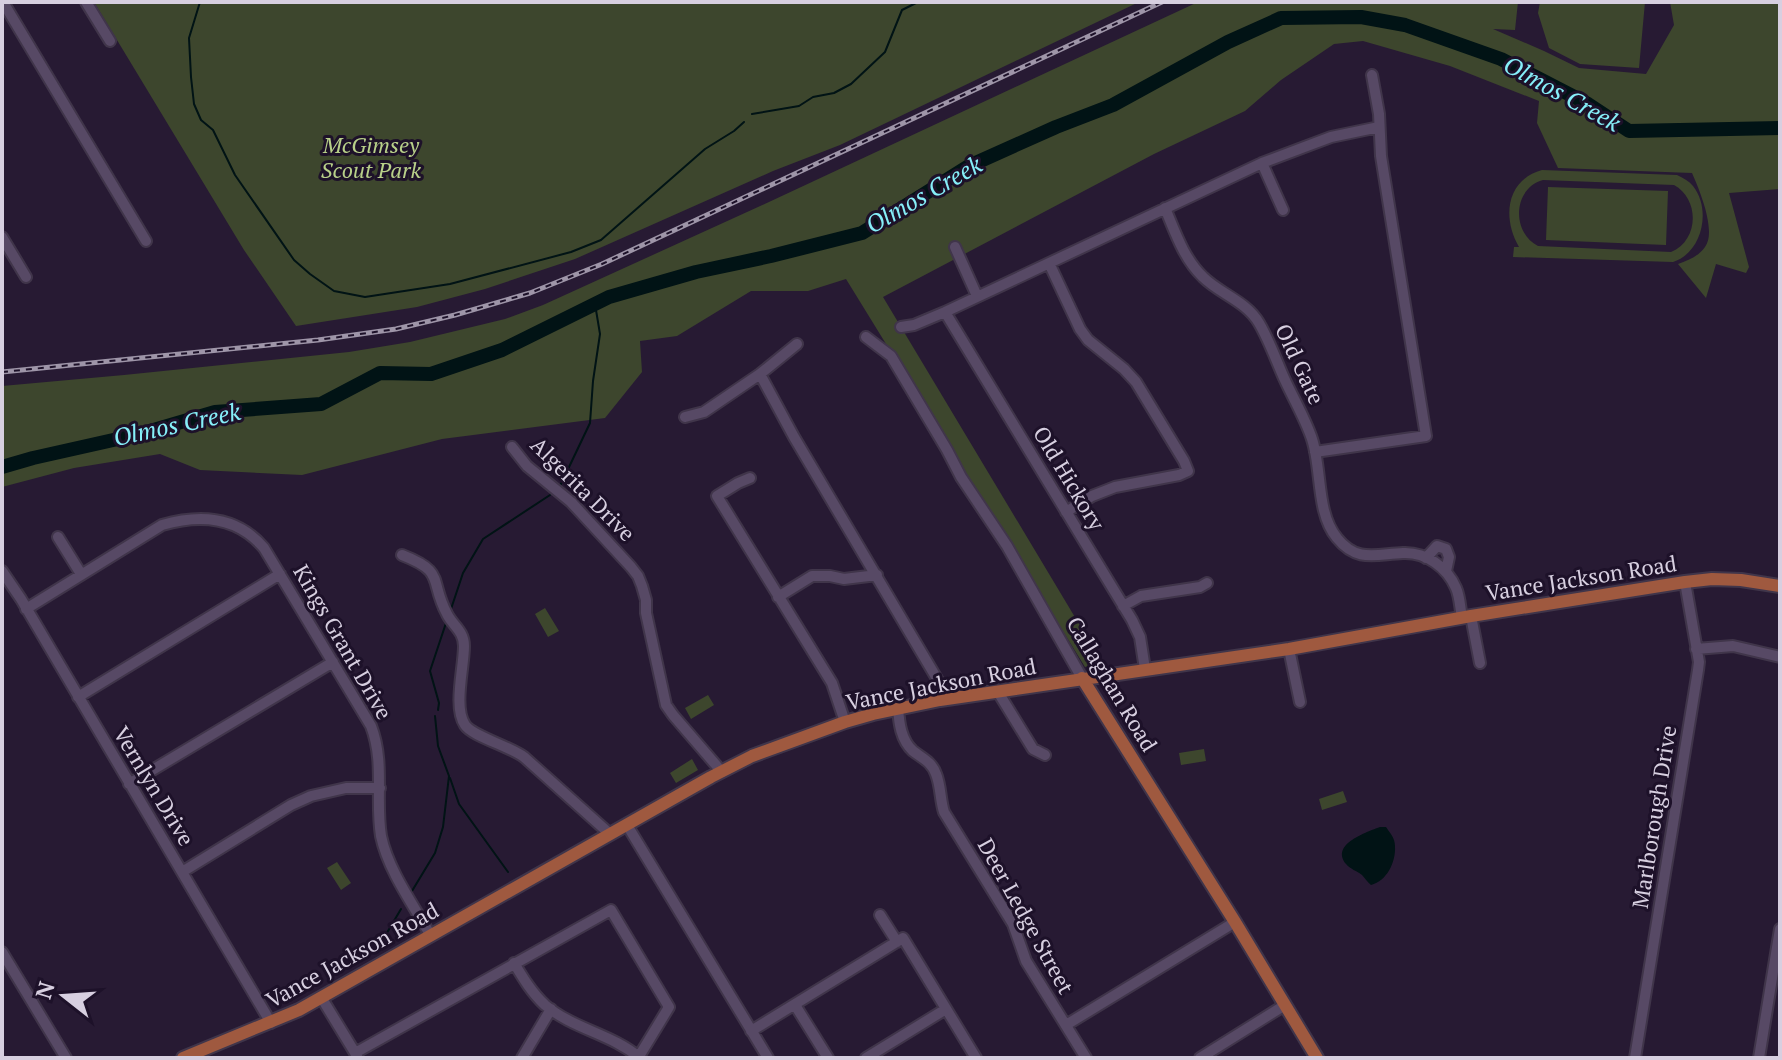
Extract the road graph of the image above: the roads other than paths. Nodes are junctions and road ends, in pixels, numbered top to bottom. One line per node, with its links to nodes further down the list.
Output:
1 (3, 2): 10 (street)
2 (86, 2): 3 (street)
3 (110, 41)
4 (1372, 75): 5 (street)
5 (1379, 127): 6 (street); 22 (street)
6 (1262, 163): 7 (street); 8 (street)
7 (1165, 208): 12 (street); 22 (street, Old Gate)
8 (1283, 210)
9 (2, 237): 13 (street)
10 (146, 241)
11 (955, 247): 14 (street)
12 (1049, 263): 14 (street); 24 (street)
13 (26, 277)
14 (977, 296): 15 (street)
15 (945, 312): 16 (street); 24 (street, Old Hickory)
16 (901, 327)
17 (866, 337): 46 (street, Callaghan Road)
18 (797, 344): 19 (street)
19 (760, 374): 20 (street); 32 (street)
20 (685, 417)
21 (512, 447): 54 (street, Algerita Drive)
22 (1315, 452): 27 (street, Old Gate)
23 (750, 478): 36 (street)
24 (1066, 512): 37 (street, Old Hickory)
25 (58, 537): 30 (street)
26 (402, 555): 58 (street)
27 (1426, 558): 29 (street); 29 (street)
28 (2, 571): 38 (street, Vernlyn Drive)
29 (1446, 571): 39 (street)
30 (81, 574): 31 (street, Kings Grant Drive); 38 (street)
31 (280, 574): 43 (street, Kings Grant Drive); 48 (street)
32 (877, 575): 36 (street); 49 (street)
33 (1685, 582): 35 (main road, Vance Jackson Road); 39 (main road, Vance Jackson Road); 41 (street, Marlborough Drive)
34 (1207, 583): 37 (street)
35 (1780, 586)
36 (778, 597): 52 (street)
37 (1123, 606): 45 (street, Old Hickory)
38 (26, 609): 48 (street, Vernlyn Drive)
39 (1466, 616): 40 (main road, Vance Jackson Road); 44 (street)
40 (1289, 649): 45 (main road, Vance Jackson Road); 50 (street)
41 (1696, 649): 42 (street); 87 (street, Marlborough Drive)
42 (1780, 657)
43 (333, 662): 55 (street); 56 (street, Kings Grant Drive)
44 (1480, 663)
45 (1145, 669): 46 (main road, Vance Jackson Road)
46 (1082, 678): 47 (main road, Vance Jackson Road); 61 (main road, Callaghan Road)
47 (998, 692): 49 (main road, Vance Jackson Road); 53 (street)
48 (78, 697): 55 (street, Vernlyn Drive)
49 (949, 699): 51 (main road, Vance Jackson Road)
50 (1300, 702)
51 (898, 708): 52 (main road, Vance Jackson Road); 73 (street, Deer Ledge Street)
52 (845, 722): 54 (main road, Vance Jackson Road)
53 (1045, 755)
54 (722, 772): 57 (main road, Vance Jackson Road)
55 (129, 784): 59 (street, Vernlyn Drive)
56 (380, 788): 59 (street); 63 (street, Kings Grant Drive)
57 (627, 825): 58 (main road, Vance Jackson Road); 74 (street)
58 (610, 834): 63 (main road, Vance Jackson Road)
59 (182, 872): 72 (street, Vernlyn Drive)
60 (880, 915): 64 (street)
61 (1235, 922): 69 (main road, Callaghan Road); 73 (street)
62 (1780, 929): 88 (street)
63 (431, 936): 67 (main road, Vance Jackson Road)
64 (900, 940): 68 (street); 71 (street)
65 (2, 952): 76 (street)
66 (514, 963): 70 (street); 75 (street); 79 (street)
67 (321, 997): 72 (main road, Vance Jackson Road); 75 (street)
68 (795, 1005): 74 (street); 81 (street)
69 (1285, 1005): 85 (street); 86 (main road, Callaghan Road)
70 (551, 1009): 78 (street); 79 (street)
71 (946, 1009): 82 (street); 83 (street)
72 (271, 1023): 77 (main road, Vance Jackson Road)
73 (1066, 1025): 84 (street, Deer Ledge Street)
74 (751, 1031): 80 (street)
75 (356, 1055)
76 (66, 1058)
77 (183, 1058)
78 (522, 1058)
79 (639, 1058)
80 (768, 1058)
81 (828, 1058)
82 (866, 1058)
83 (976, 1058)
84 (1086, 1058)
85 (1200, 1058)
86 (1317, 1058)
87 (1635, 1058)
88 (1759, 1058)

